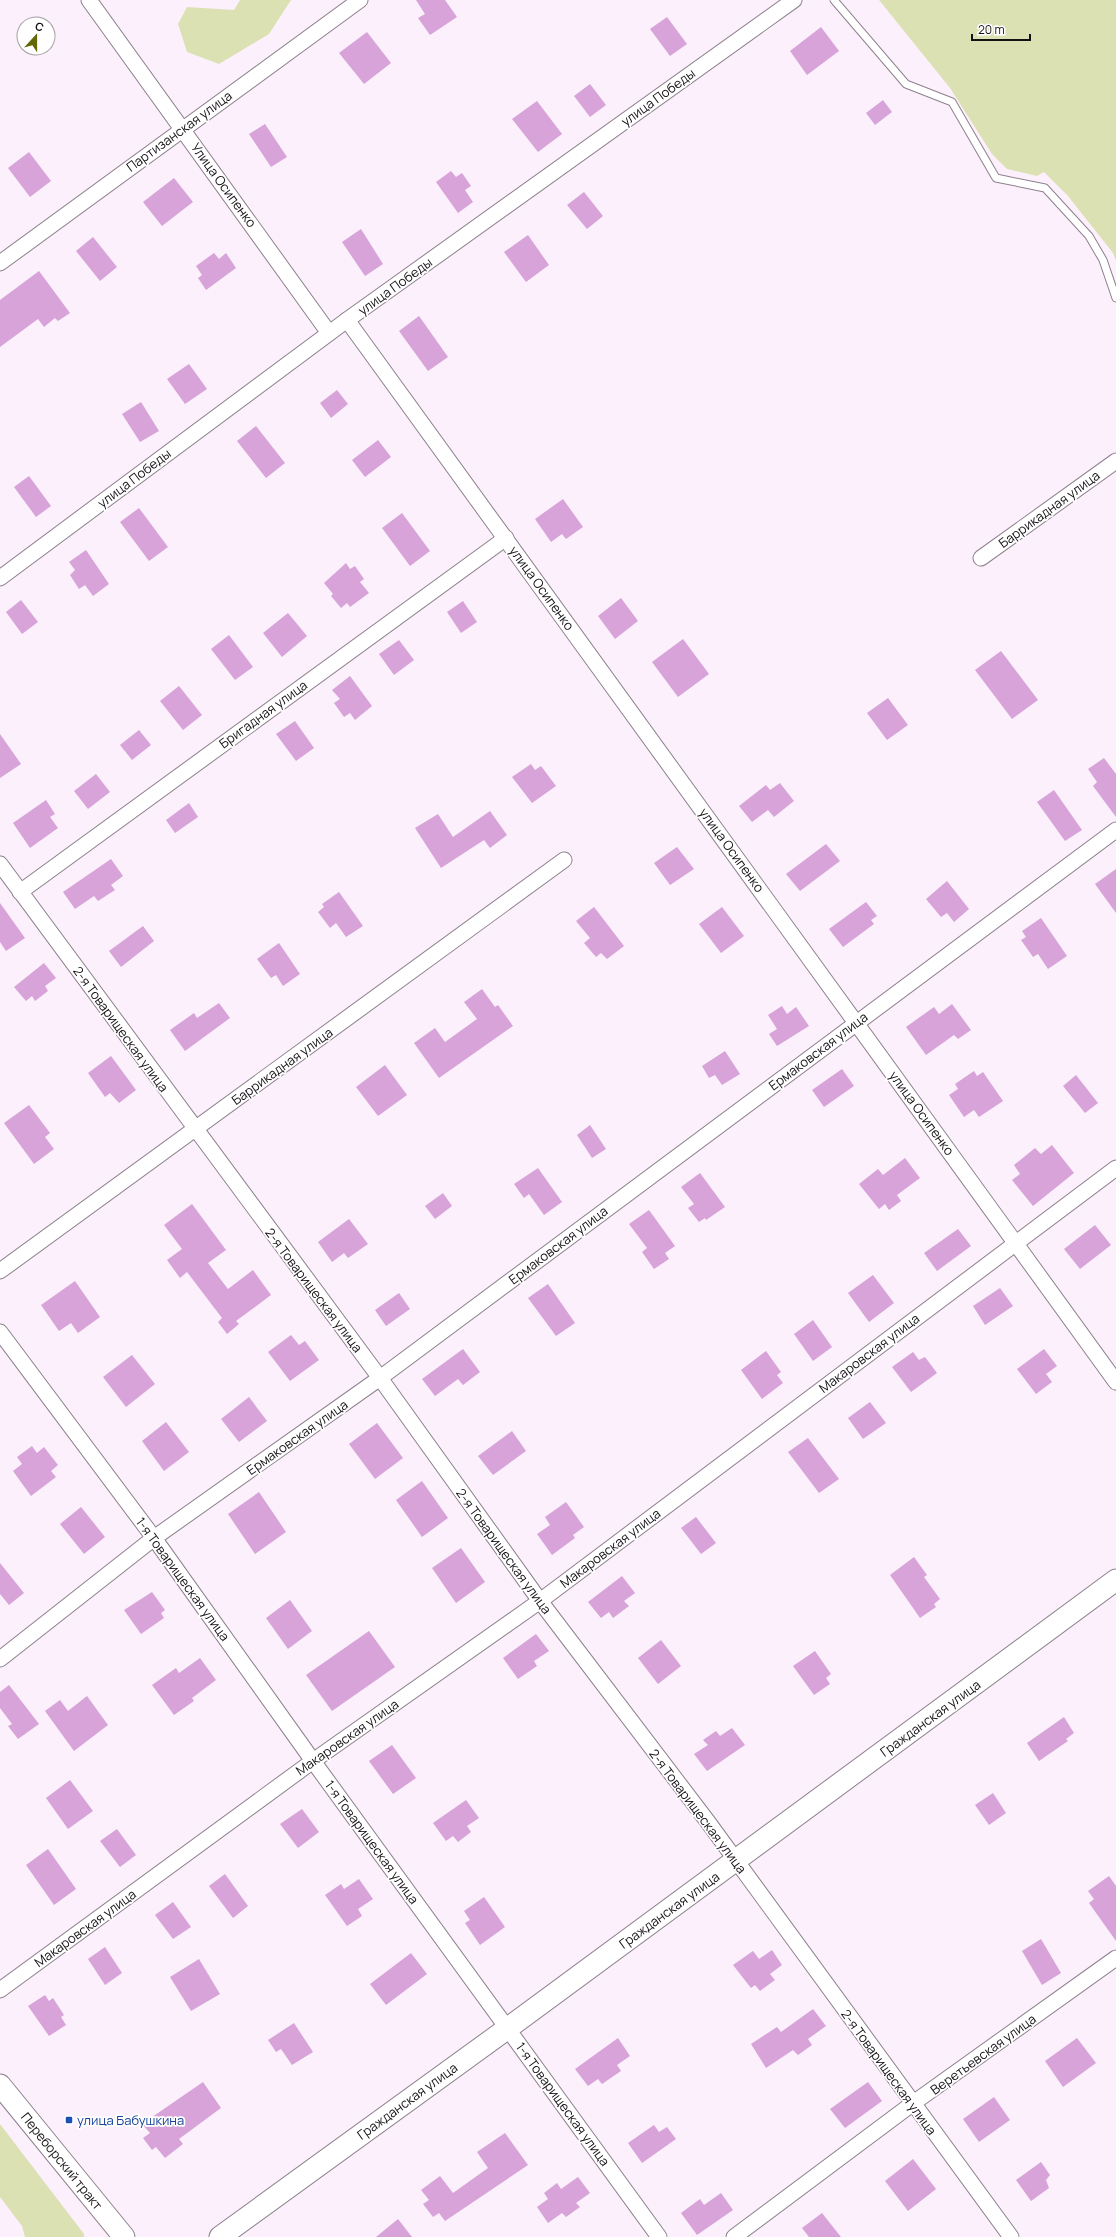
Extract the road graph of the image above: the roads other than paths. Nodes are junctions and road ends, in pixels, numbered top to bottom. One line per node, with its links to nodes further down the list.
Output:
1 (89, 0): 5 (street, Улица Осипенко)
2 (360, 0): 5 (street, Партизанская улица)
3 (794, 0): 8 (street, улица Победы)
4 (834, 0): 7 (lane)
5 (183, 128): 6 (street, Партизанская улица); 9 (street, Улица Осипенко)
6 (0, 263)
7 (1116, 298)
8 (347, 320): 9 (street, улица Победы); 11 (street, улица Осипенко)
9 (329, 333): 13 (street, улица Победы)
10 (1116, 461): 12 (street, Баррикадная улица)
11 (506, 538): 17 (street, Бригадная улица); 18 (street, улица Осипенко)
12 (981, 558)
13 (0, 578)
14 (1116, 830): 18 (street, Ермаковская улица)
15 (564, 860): 19 (street, Баррикадная улица)
16 (0, 864): 17 (street, 2-я Товарищеская улица)
17 (20, 892): 19 (street, 2-я Товарищеская улица)
18 (857, 1022): 21 (street, улица Осипенко); 24 (street, Ермаковская улица)
19 (195, 1130): 22 (street, Баррикадная улица); 24 (street, 2-я Товарищеская улица)
20 (1116, 1168): 21 (street, Макаровская улица)
21 (1016, 1243): 25 (street, улица Осипенко); 28 (street, Макаровская улица)
22 (0, 1271)
23 (0, 1332): 26 (street, 1-я Товарищеская улица)
24 (380, 1378): 26 (street, Ермаковская улица); 28 (street, 2-я Товарищеская улица)
25 (1116, 1382)
26 (154, 1538): 29 (street, Ермаковская улица); 30 (street, 1-я Товарищеская улица)
27 (1116, 1580): 31 (main road, Гражданская улица)
28 (540, 1601): 30 (street, Макаровская улица); 31 (street, 2-я Товарищеская улица)
29 (0, 1659)
30 (313, 1761): 33 (street, Макаровская улица); 34 (street, 1-я Товарищеская улица)
31 (736, 1861): 34 (main road, Гражданская улица); 36 (street, 2-я Товарищеская улица)
32 (1116, 1958): 36 (street, Веретьевская улица)
33 (0, 1990)
34 (508, 2028): 38 (main road, Гражданская улица); 39 (street, 1-я Товарищеская улица)
35 (0, 2085): 37 (main road, Переборский тракт)
36 (912, 2104): 40 (street, Веретьевская улица); 41 (street, 2-я Товарищеская улица)
37 (124, 2237)
38 (220, 2237)
39 (659, 2237)
40 (734, 2237)
41 (1011, 2237)

